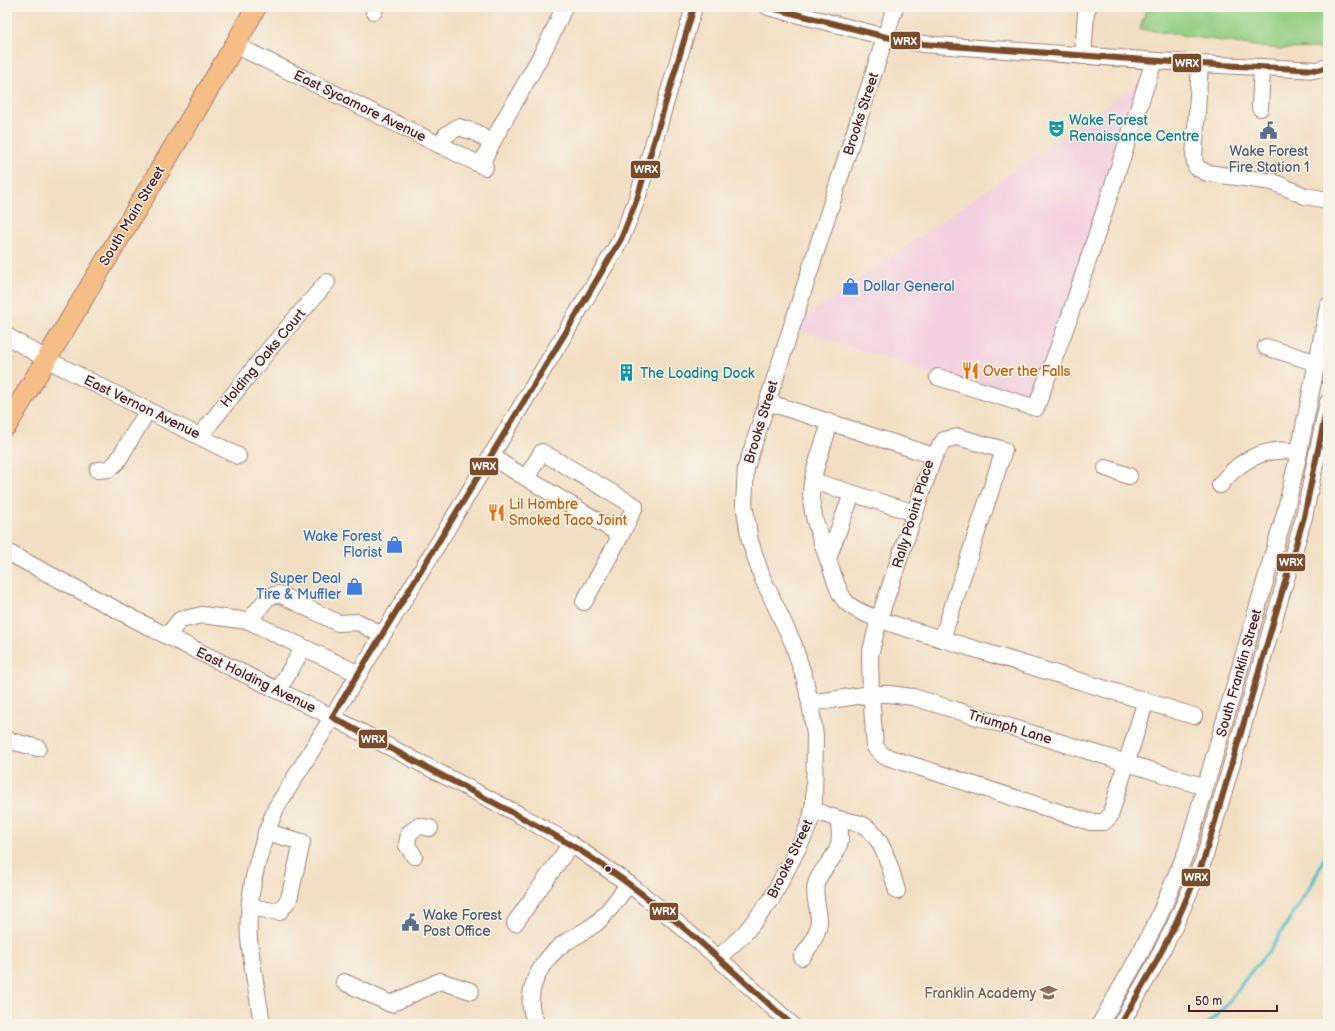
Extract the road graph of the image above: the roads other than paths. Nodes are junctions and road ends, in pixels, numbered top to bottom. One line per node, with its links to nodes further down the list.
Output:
1 (256, 7): 8 (main road, South Main Street)
2 (564, 7): 15 (street)
3 (694, 7): 32 (street)
4 (768, 7): 7 (street)
5 (895, 7): 7 (street, Brooks Street)
6 (1088, 7): 9 (street)
7 (886, 37): 9 (street); 25 (street, Brooks Street)
8 (235, 45): 16 (street, East Sycamore Avenue); 22 (main road, South Main Street)
9 (1083, 56): 10 (street)
10 (1154, 61): 11 (street); 24 (street)
11 (1200, 64): 12 (street); 17 (street)
12 (1262, 67): 13 (street); 14 (street)
13 (1325, 71)
14 (1260, 108)
15 (491, 143): 16 (street); 16 (street, East Sycamore Avenue)
16 (440, 145)
17 (1328, 200)
18 (327, 282): 30 (street, Holding Oaks Court)
19 (1328, 306): 23 (street, South Franklin Street)
20 (7, 336): 22 (street, East Vernon Avenue)
21 (1266, 347): 23 (street)
22 (46, 359): 27 (street, East Vernon Avenue); 29 (main road, South Main Street)
23 (1317, 363): 31 (street, South Franklin Street)
24 (938, 377)
25 (767, 402): 28 (street, Rally Pooint Place); 57 (street, Brooks Street)
26 (1328, 402): 82 (street, South Franklin Street)
27 (148, 410): 30 (street, East Vernon Avenue); 36 (street)
28 (830, 423): 34 (street, Rally Pooint Place); 39 (street)
29 (7, 424)
30 (200, 436): 33 (street, East Vernon Avenue)
31 (1299, 452): 40 (street); 63 (street, South Franklin Street)
32 (491, 455): 38 (street); 49 (street)
33 (238, 456)
34 (934, 456): 42 (street, Rally Pooint Place); 51 (street)
35 (1106, 468): 37 (street)
36 (98, 470)
37 (1130, 476)
38 (526, 478): 43 (street); 43 (street)
39 (812, 481): 41 (street); 45 (street)
40 (1220, 485)
41 (852, 494): 42 (street); 45 (street)
42 (915, 514): 47 (street, Rally Pooint Place)
43 (621, 535): 46 (street)
44 (7, 552): 50 (street, East Holding Avenue)
45 (828, 558): 47 (street)
46 (584, 602)
47 (879, 619): 51 (street); 55 (street, Rally Pooint Place)
48 (249, 621): 49 (street); 50 (street); 52 (street)
49 (382, 635): 53 (street)
50 (167, 636): 54 (street, East Holding Avenue)
51 (942, 639): 56 (street)
52 (303, 648): 53 (street); 54 (street)
53 (359, 674): 59 (street)
54 (278, 691): 59 (street, East Holding Avenue)
55 (871, 694): 57 (street, Triumph Lane); 62 (street, Triumph Lane); 62 (street, Rally Pooint Place)
56 (1146, 700): 58 (street); 62 (street, Rally Pooint Place)
57 (810, 703): 64 (street, Brooks Street)
58 (1194, 716)
59 (332, 717): 67 (street); 68 (street, East Holding Avenue)
60 (7, 740): 61 (street)
61 (38, 748)
62 (1127, 764): 63 (street, Triumph Lane)
63 (1205, 787): 81 (street, South Franklin Street)
64 (813, 810): 65 (street); 75 (street, Brooks Street)
65 (838, 819): 71 (street); 74 (street)
66 (430, 828): 69 (street)
67 (266, 832): 72 (street); 72 (street)
68 (571, 844): 70 (street, East Holding Avenue); 73 (street)
69 (414, 856)
70 (629, 884): 75 (street, East Holding Avenue); 79 (street)
71 (897, 891)
72 (250, 906): 78 (street)
73 (515, 923)
74 (802, 957)
75 (718, 958): 80 (street, East Holding Avenue)
76 (344, 982): 77 (street)
77 (471, 991)
78 (262, 1024)
79 (537, 1024)
80 (791, 1024)
81 (1100, 1024)
82 (1121, 1024)

